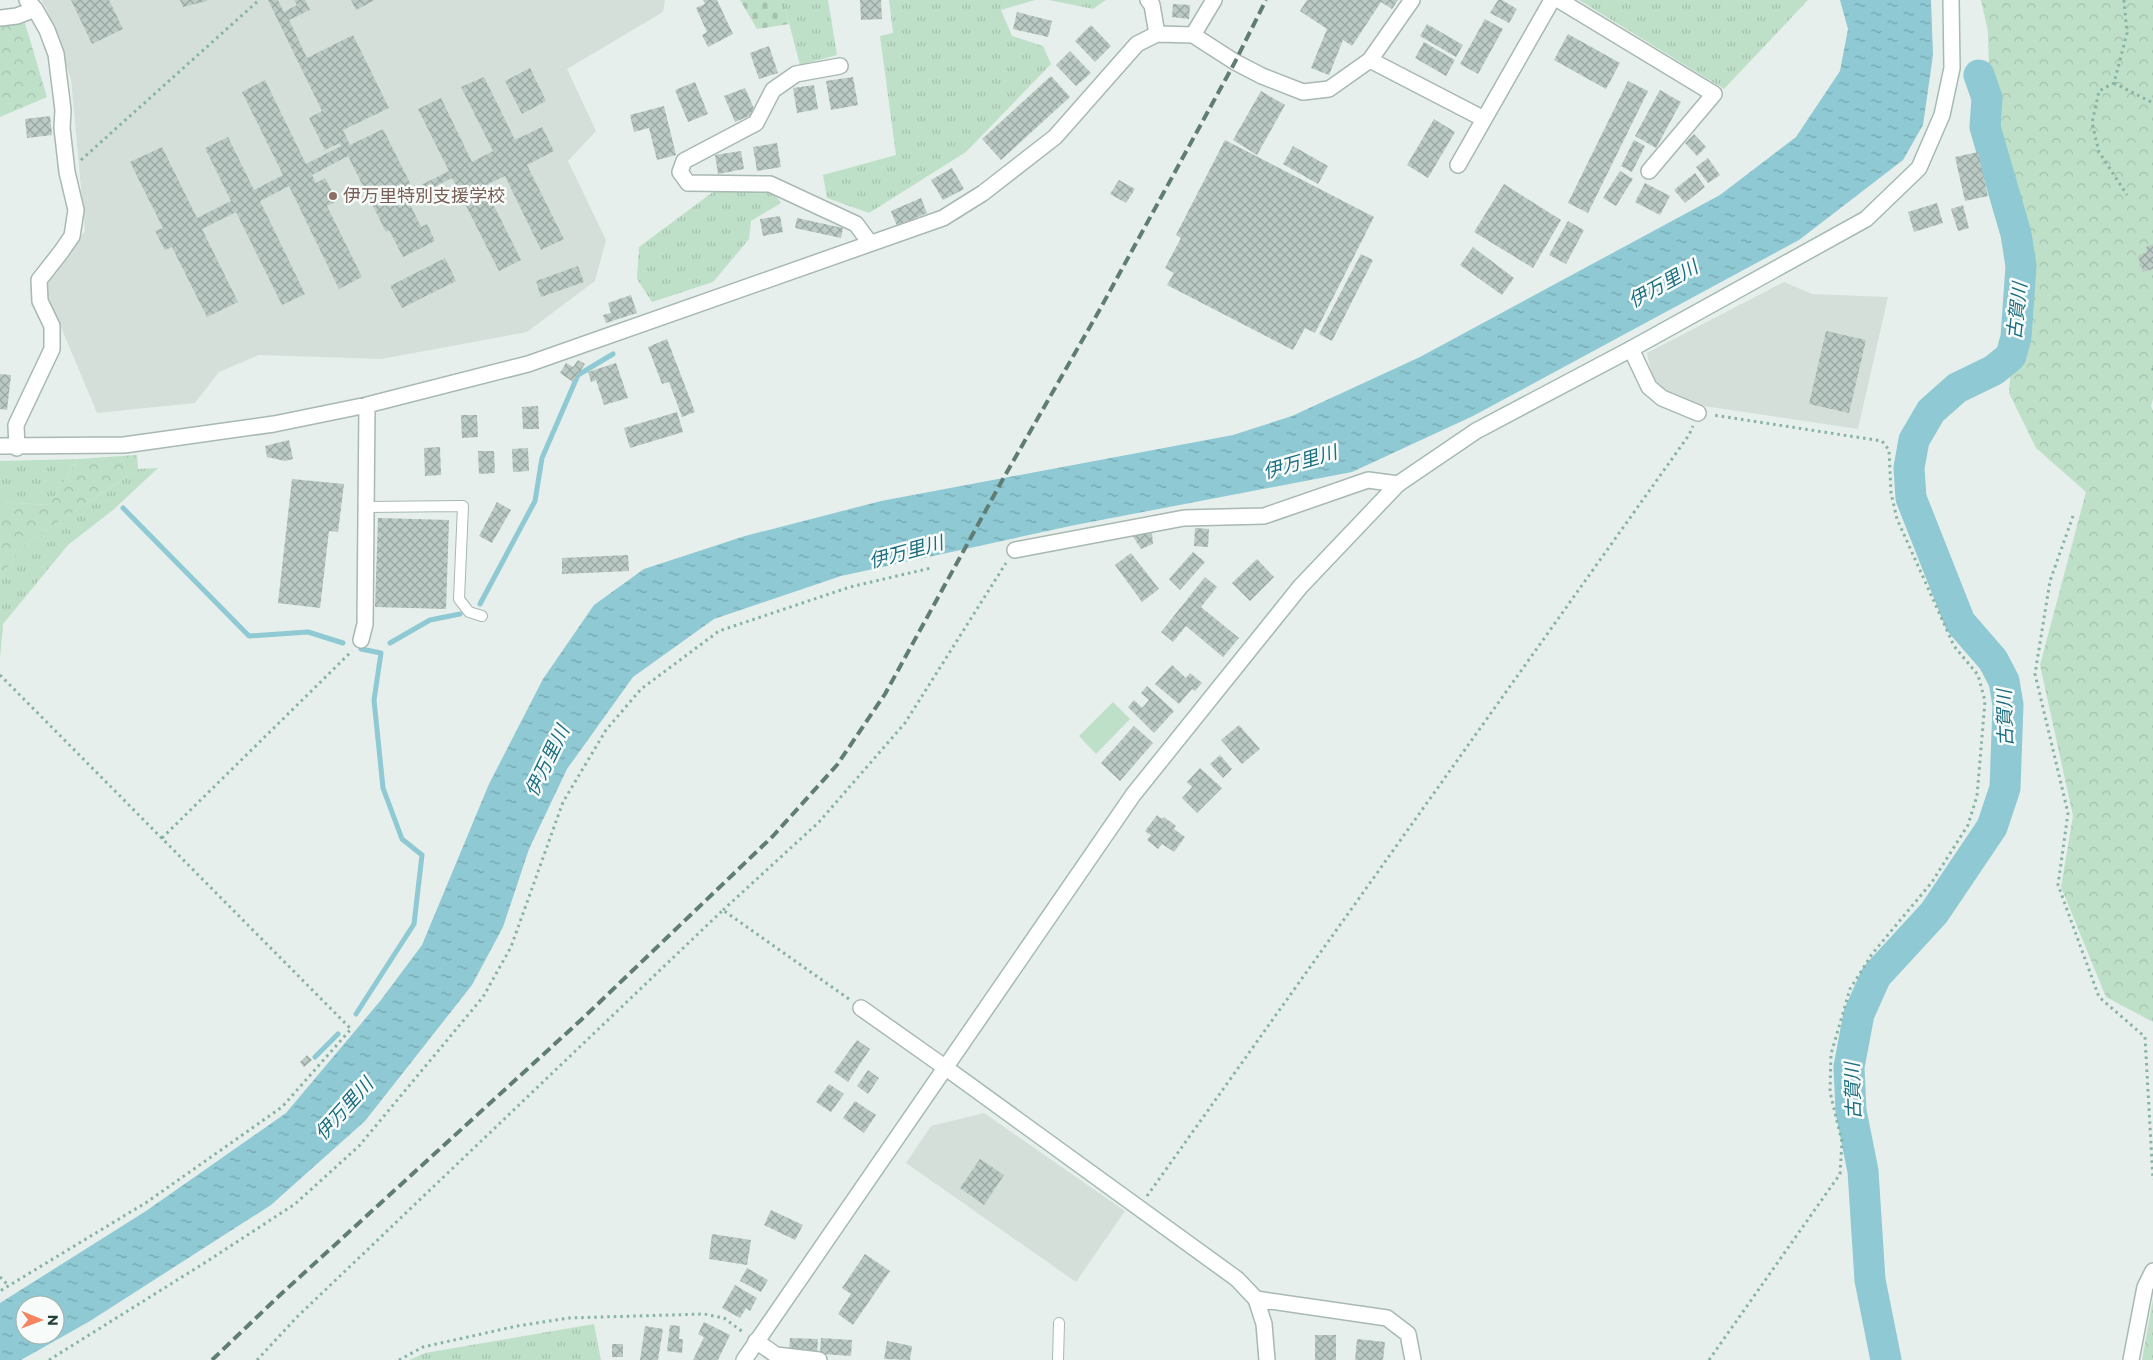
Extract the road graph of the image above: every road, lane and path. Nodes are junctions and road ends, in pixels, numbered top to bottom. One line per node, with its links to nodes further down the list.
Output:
1 (259, 0): 20 (path)
2 (1148, 0): 11 (street)
3 (1214, 0): 12 (street)
4 (1412, 0): 13 (street)
5 (1552, 0): 17 (street)
6 (1559, 0): 19 (street)
7 (1951, 0): 23 (street)
8 (2124, 0): 15 (path)
9 (31, 5): 10 (street); 20 (street)
10 (0, 18)
11 (1157, 34): 12 (street); 22 (street)
12 (1193, 35): 13 (street)
13 (1370, 60): 17 (street)
14 (840, 66): 22 (street)
15 (2114, 83): 16 (path); 21 (path)
16 (2153, 103)
17 (1484, 119): 18 (street)
18 (1458, 165)
19 (1649, 171)
20 (68, 172): 29 (street)
21 (2127, 194)
22 (870, 243): 26 (street)
23 (1631, 349): 27 (street); 30 (street)
24 (2153, 368): 25 (path)
25 (2153, 373)
26 (368, 405): 29 (street); 31 (street)
27 (1698, 413): 43 (path); 60 (path)
28 (0, 446): 29 (street)
29 (17, 448)
30 (1398, 484): 33 (street); 41 (street)
31 (366, 507): 35 (lane); 36 (street)
32 (2073, 516): 42 (path)
33 (1015, 550): 39 (path)
34 (931, 568): 51 (path)
35 (482, 616)
36 (360, 640): 38 (path)
37 (0, 675): 38 (path)
38 (162, 838): 46 (path)
39 (723, 910): 40 (path); 53 (path)
40 (861, 1008): 41 (street)
41 (946, 1068): 43 (street); 50 (street)
42 (2153, 1180)
43 (1138, 1208): 48 (street)
44 (2153, 1271): 61 (street)
45 (0, 1277): 46 (path)
46 (9, 1286): 47 (path)
47 (0, 1291)
48 (1256, 1299): 58 (street); 59 (street)
49 (1058, 1323): 57 (lane)
50 (756, 1341): 54 (path); 55 (street); 56 (street)
51 (56, 1359): 52 (path)
52 (49, 1360)
53 (257, 1360)
54 (399, 1360)
55 (744, 1360)
56 (819, 1360)
57 (1058, 1360)
58 (1267, 1360)
59 (1413, 1360)
60 (1709, 1360)
61 (2131, 1360)

